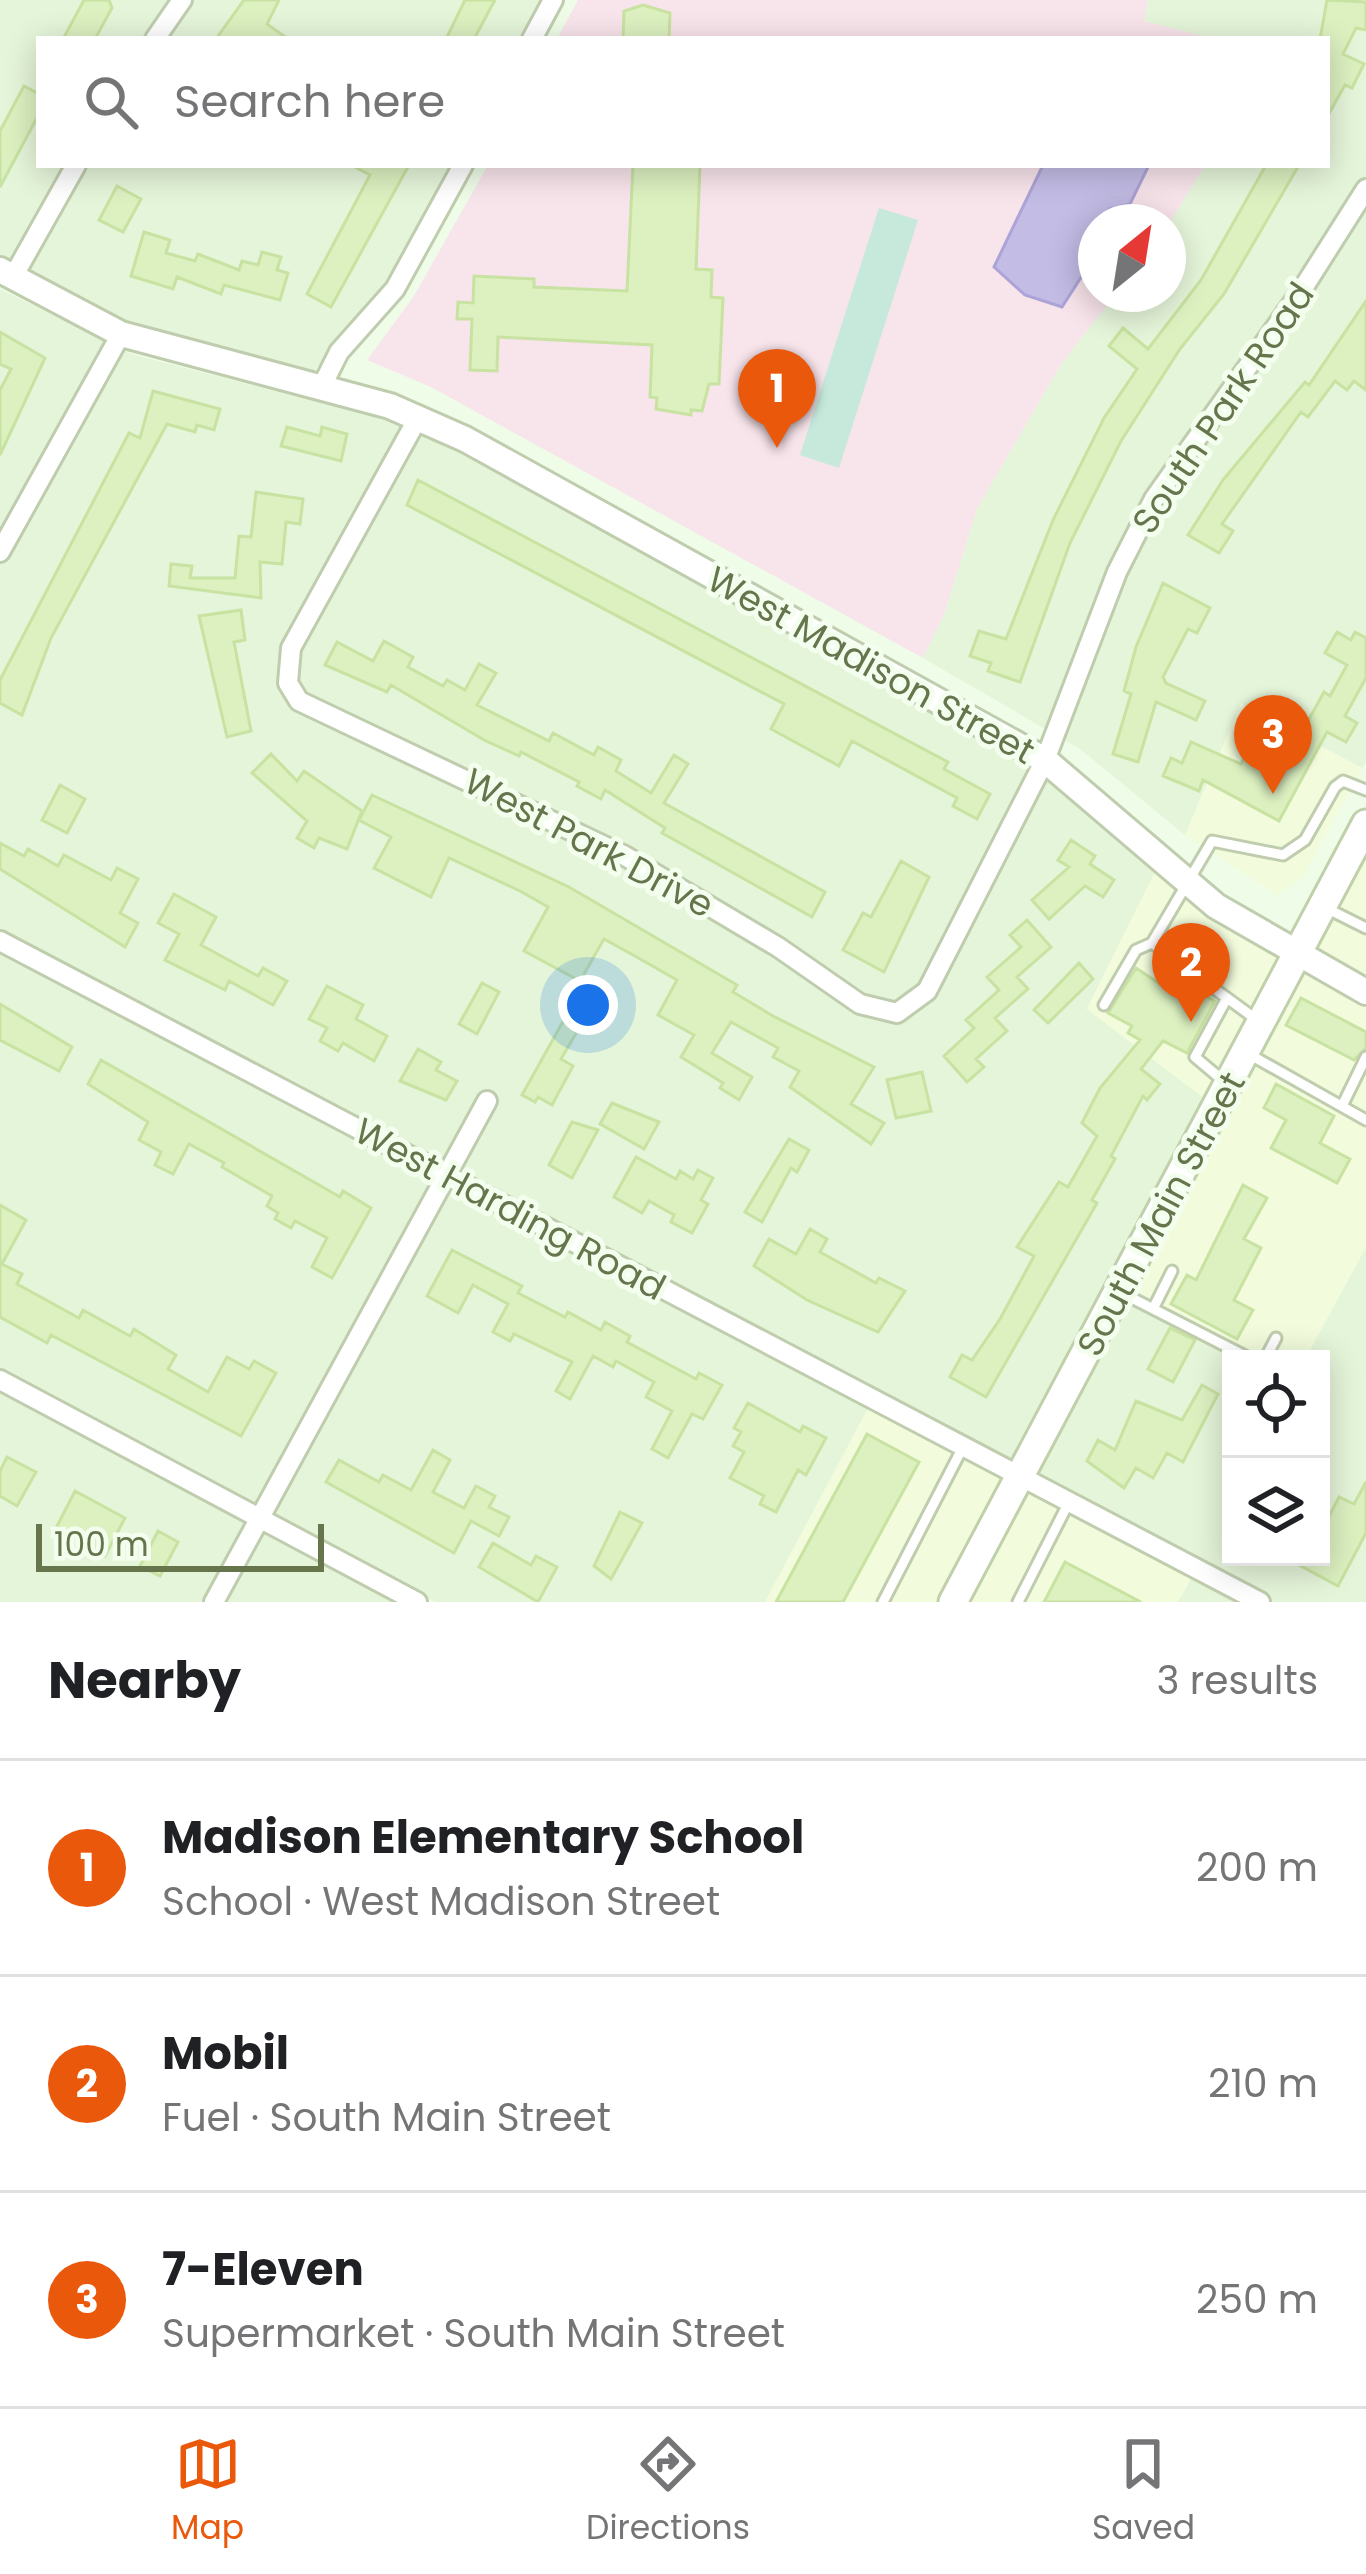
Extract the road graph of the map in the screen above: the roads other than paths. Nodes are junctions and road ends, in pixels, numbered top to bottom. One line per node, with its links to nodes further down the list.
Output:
1 (182, 0): 3 (street)
2 (553, 0): 4 (street)
3 (156, 36)
4 (534, 36)
5 (74, 168): 8 (street)
6 (461, 168): 10 (street)
7 (1366, 189): 13 (street, South Park Road)
8 (6, 273): 9 (street)
9 (121, 334): 10 (street); 12 (street)
10 (322, 386): 11 (street, West Madison Street)
11 (418, 416): 13 (street, West Madison Street); 25 (street, West Park Drive)
12 (0, 552)
13 (1045, 760): 16 (street, West Madison Street); 25 (street, South Park Road)
14 (1366, 790): 16 (lane)
15 (1366, 824): 17 (main road, South Main Street)
16 (1186, 882): 20 (lane); 21 (street, West Madison Street)
17 (1322, 906): 18 (lane); 21 (main road, South Main Street)
18 (1366, 928)
19 (0, 941): 33 (street, West Harding Road)
20 (1151, 943): 23 (lane); 24 (lane)
21 (1296, 954): 22 (street, West Madison Street); 26 (main road, South Main Street)
22 (1366, 992)
23 (1227, 998): 26 (lane); 29 (lane)
24 (1104, 1005)
25 (897, 1012)
26 (1262, 1024): 27 (main road, South Main Street)
27 (1247, 1053): 29 (main road, South Main Street); 31 (lane)
28 (1366, 1057): 31 (lane)
29 (1230, 1087): 35 (main road, South Main Street)
30 (487, 1101): 33 (street)
31 (1342, 1106): 32 (lane)
32 (1366, 1120)
33 (443, 1175): 41 (street, West Harding Road); 44 (street)
34 (1172, 1271): 36 (lane)
35 (1120, 1292): 36 (lane); 42 (main road, South Main Street)
36 (1153, 1309): 38 (lane)
37 (1276, 1338): 39 (lane)
38 (1234, 1350)
39 (1270, 1350)
40 (0, 1381): 44 (street)
41 (963, 1447): 42 (street, West Harding Road); 48 (lane)
42 (1021, 1477): 43 (street, West Harding Road); 45 (main road, South Main Street)
43 (1069, 1502): 49 (lane); 50 (street, West Harding Road)
44 (260, 1517): 46 (street); 47 (street)
45 (960, 1600)
46 (214, 1602)
47 (418, 1602)
48 (883, 1602)
49 (1018, 1602)
50 (1260, 1602)

